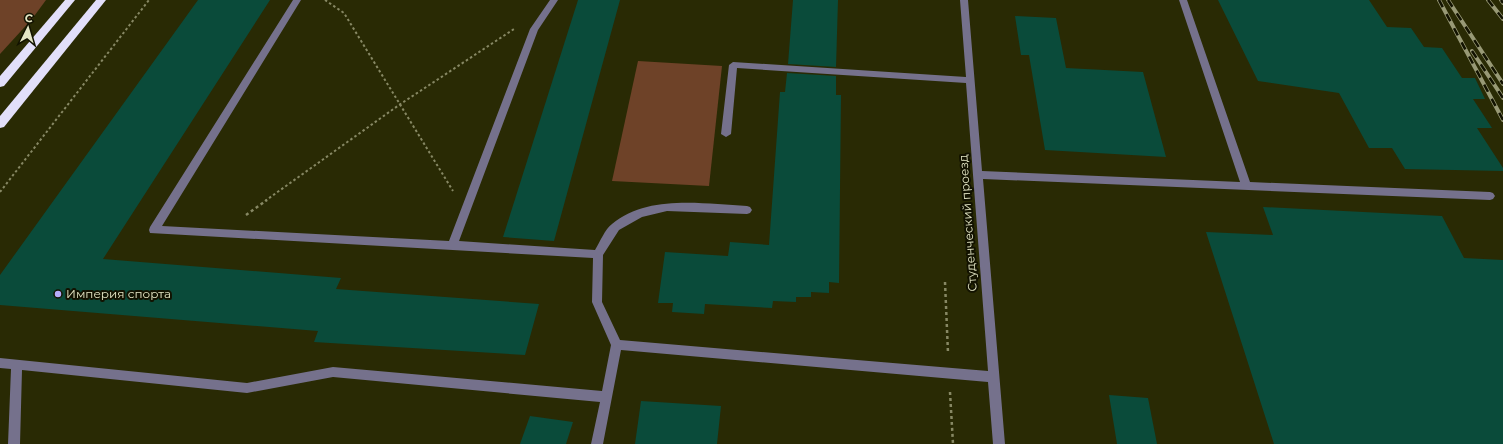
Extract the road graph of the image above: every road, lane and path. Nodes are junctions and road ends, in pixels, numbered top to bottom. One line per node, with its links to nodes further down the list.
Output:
1 (70, 0): 11 (highway)
2 (101, 0): 13 (highway)
3 (149, 0): 17 (path)
4 (296, 0): 21 (street)
5 (326, 0): 12 (path)
6 (554, 0): 20 (street)
7 (964, 0): 10 (street, Студенческий проезд)
8 (1183, 0): 16 (street)
9 (517, 27): 12 (path)
10 (971, 80): 14 (street); 15 (street, Студенческий проезд)
11 (0, 83)
12 (399, 105): 20 (path); 21 (path)
13 (0, 124)
14 (726, 134)
15 (977, 175): 16 (street); 27 (street, Студенческий проезд)
16 (1247, 187): 18 (street)
17 (0, 192)
18 (1490, 196)
19 (748, 210): 23 (street)
20 (465, 211): 22 (street)
21 (220, 234): 22 (street)
22 (452, 245): 23 (street)
23 (598, 254): 24 (street)
24 (617, 345): 27 (street); 28 (street)
25 (0, 363): 26 (street)
26 (17, 364): 28 (street); 29 (street)
27 (993, 377): 31 (street, Студенческий проезд)
28 (607, 397): 30 (street)
29 (14, 444)
30 (597, 444)
31 (999, 444)

